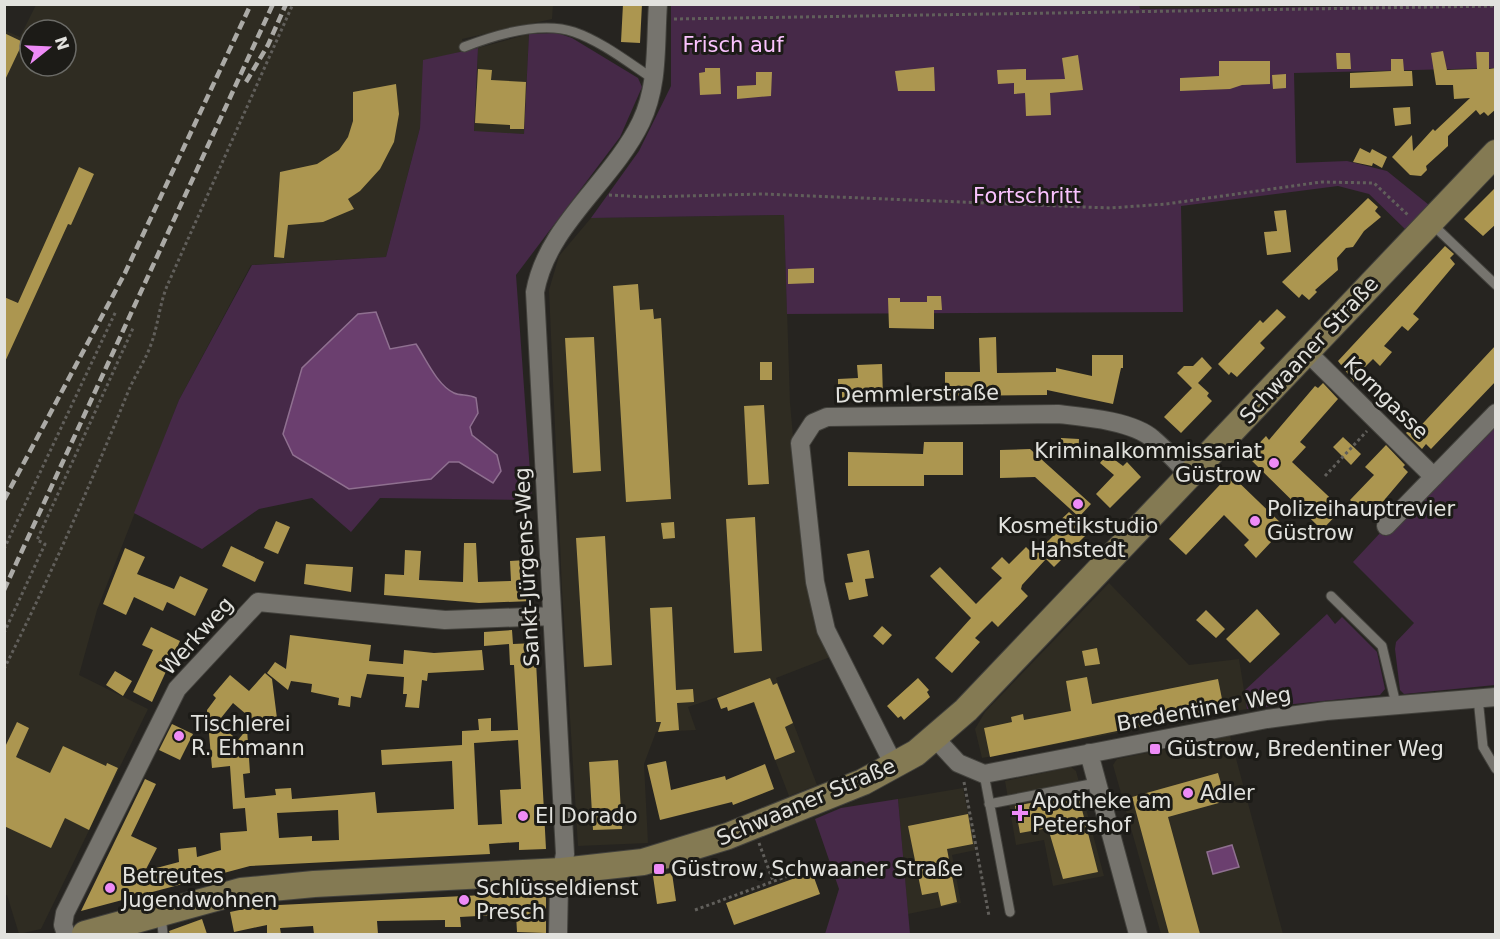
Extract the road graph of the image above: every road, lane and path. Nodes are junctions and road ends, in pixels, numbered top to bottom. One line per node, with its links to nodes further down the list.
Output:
1 (293, 4): 23 (path)
2 (1496, 6): 3 (path)
3 (657, 12): 5 (street, Sankt-Jürgens-Weg)
4 (464, 46): 5 (lane)
5 (655, 80): 7 (street, Sankt-Jürgens-Weg)
6 (1496, 153): 8 (main road, Schwaaner Straße)
7 (592, 193): 8 (path); 21 (street, Sankt-Jürgens-Weg)
8 (1426, 225): 9 (lane); 12 (main road, Schwaaner Straße)
9 (1496, 285)
10 (116, 311): 19 (path)
11 (134, 326): 22 (path)
12 (1307, 352): 14 (street, Korngasse); 15 (main road, Schwaaner Straße)
13 (1496, 413): 17 (street)
14 (1377, 420): 16 (path); 17 (street, Korngasse)
15 (1190, 476): 26 (main road, Schwaaner Straße); 28 (street, Demmlerstraße)
16 (1325, 476)
17 (1434, 477): 18 (street)
18 (1386, 526)
19 (4, 549)
20 (1331, 596): 25 (lane)
21 (552, 616): 36 (street, Sankt-Jürgens-Weg); 42 (street, Werkweg)
22 (4, 633)
23 (4, 669)
24 (1487, 697): 25 (street, Bredentiner Weg); 29 (lane)
25 (1396, 704): 27 (street, Bredentiner Weg)
26 (935, 738): 28 (main road, Schwaaner Straße); 30 (street)
27 (1089, 753): 30 (street, Bredentiner Weg); 32 (street)
28 (895, 767): 36 (main road, Schwaaner Straße)
29 (1496, 769)
30 (984, 774): 33 (lane)
31 (964, 781): 40 (path)
32 (1096, 783): 33 (lane); 45 (street)
33 (989, 804): 39 (lane)
34 (757, 836): 37 (path)
35 (810, 868): 37 (path)
36 (562, 871): 41 (main road, Schwaaner Straße); 44 (street, Sankt-Jürgens-Weg)
37 (773, 881): 38 (path)
38 (695, 910)
39 (1010, 912)
40 (989, 916)
41 (162, 924): 43 (main road, Schwaaner Straße)
42 (66, 934)
43 (85, 934)
44 (558, 934)
45 (1138, 934)

